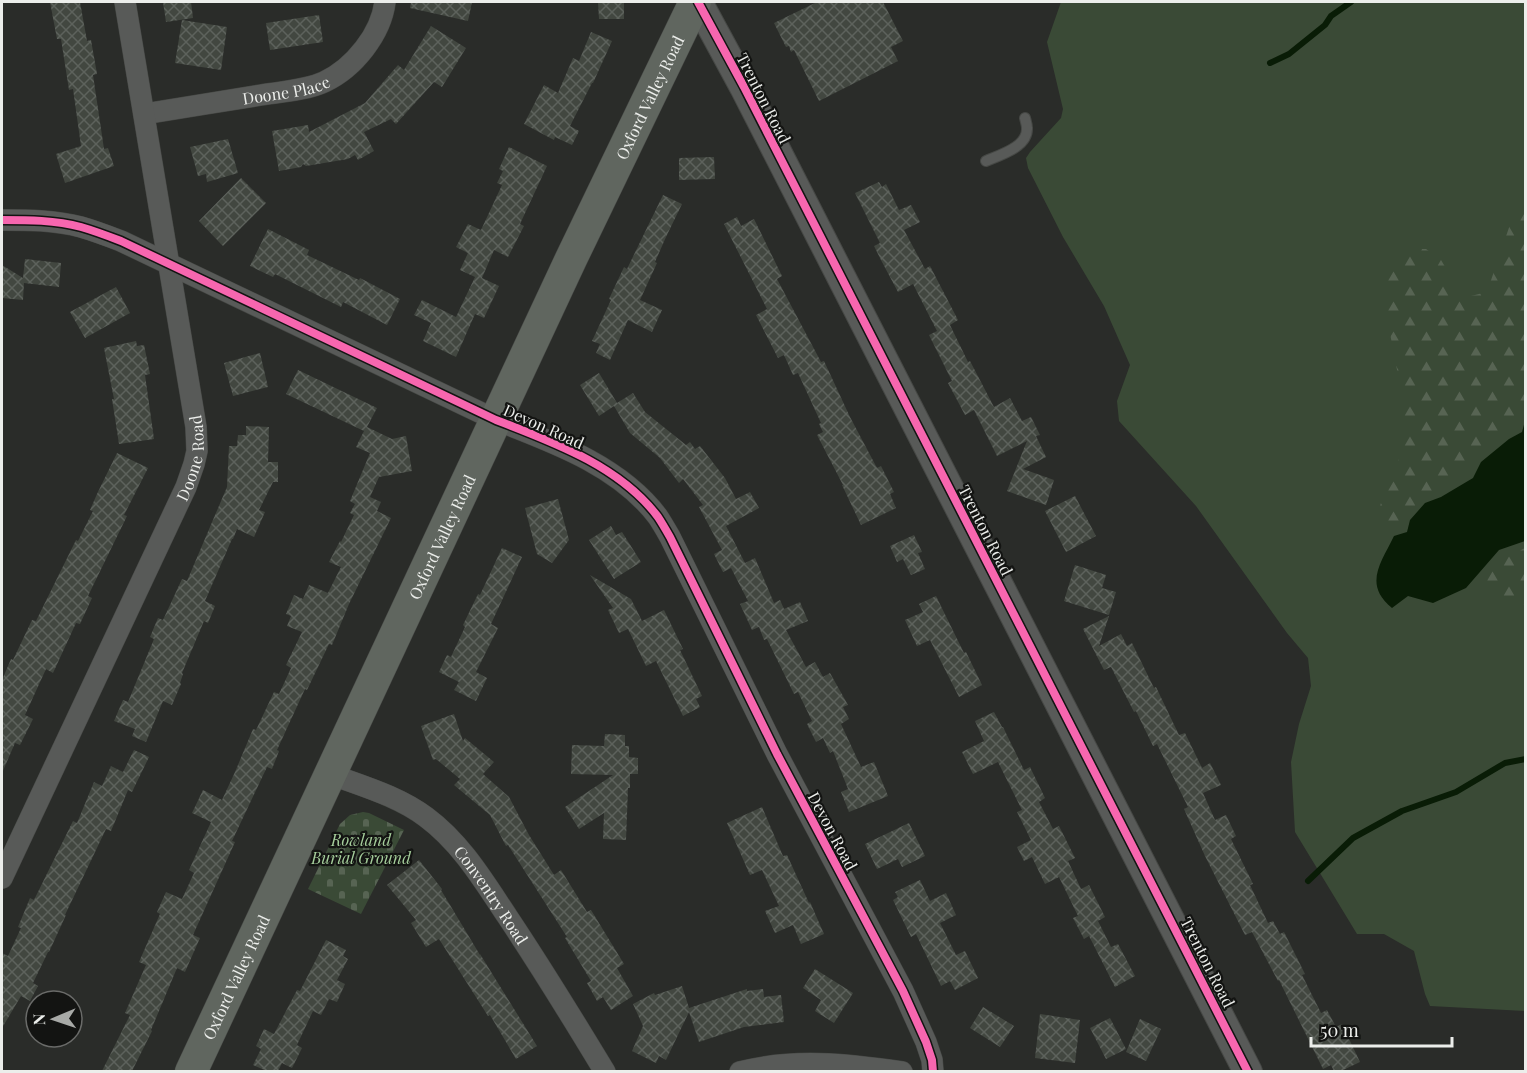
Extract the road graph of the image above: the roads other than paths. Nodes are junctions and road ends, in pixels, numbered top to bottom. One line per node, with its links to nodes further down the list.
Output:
1 (125, 2): 4 (street, Doone Road)
2 (385, 2): 4 (street, Doone Place)
3 (696, 2): 9 (main road, Oxford Valley Road); 12 (main road, Trenton Road)
4 (144, 114): 8 (street, Doone Road)
5 (1025, 118): 6 (lane)
6 (986, 161)
7 (2, 220): 8 (street, Devon Road)
8 (169, 264): 9 (street, Devon Road); 11 (street, Doone Road)
9 (496, 420): 10 (main road, Oxford Valley Road); 17 (street, Devon Road)
10 (330, 774): 13 (main road, Oxford Valley Road); 14 (street, Conventry Road)
11 (2, 878)
12 (1241, 1069)
13 (190, 1071)
14 (605, 1071)
15 (740, 1071): 16 (street)
16 (902, 1071)
17 (933, 1071)

